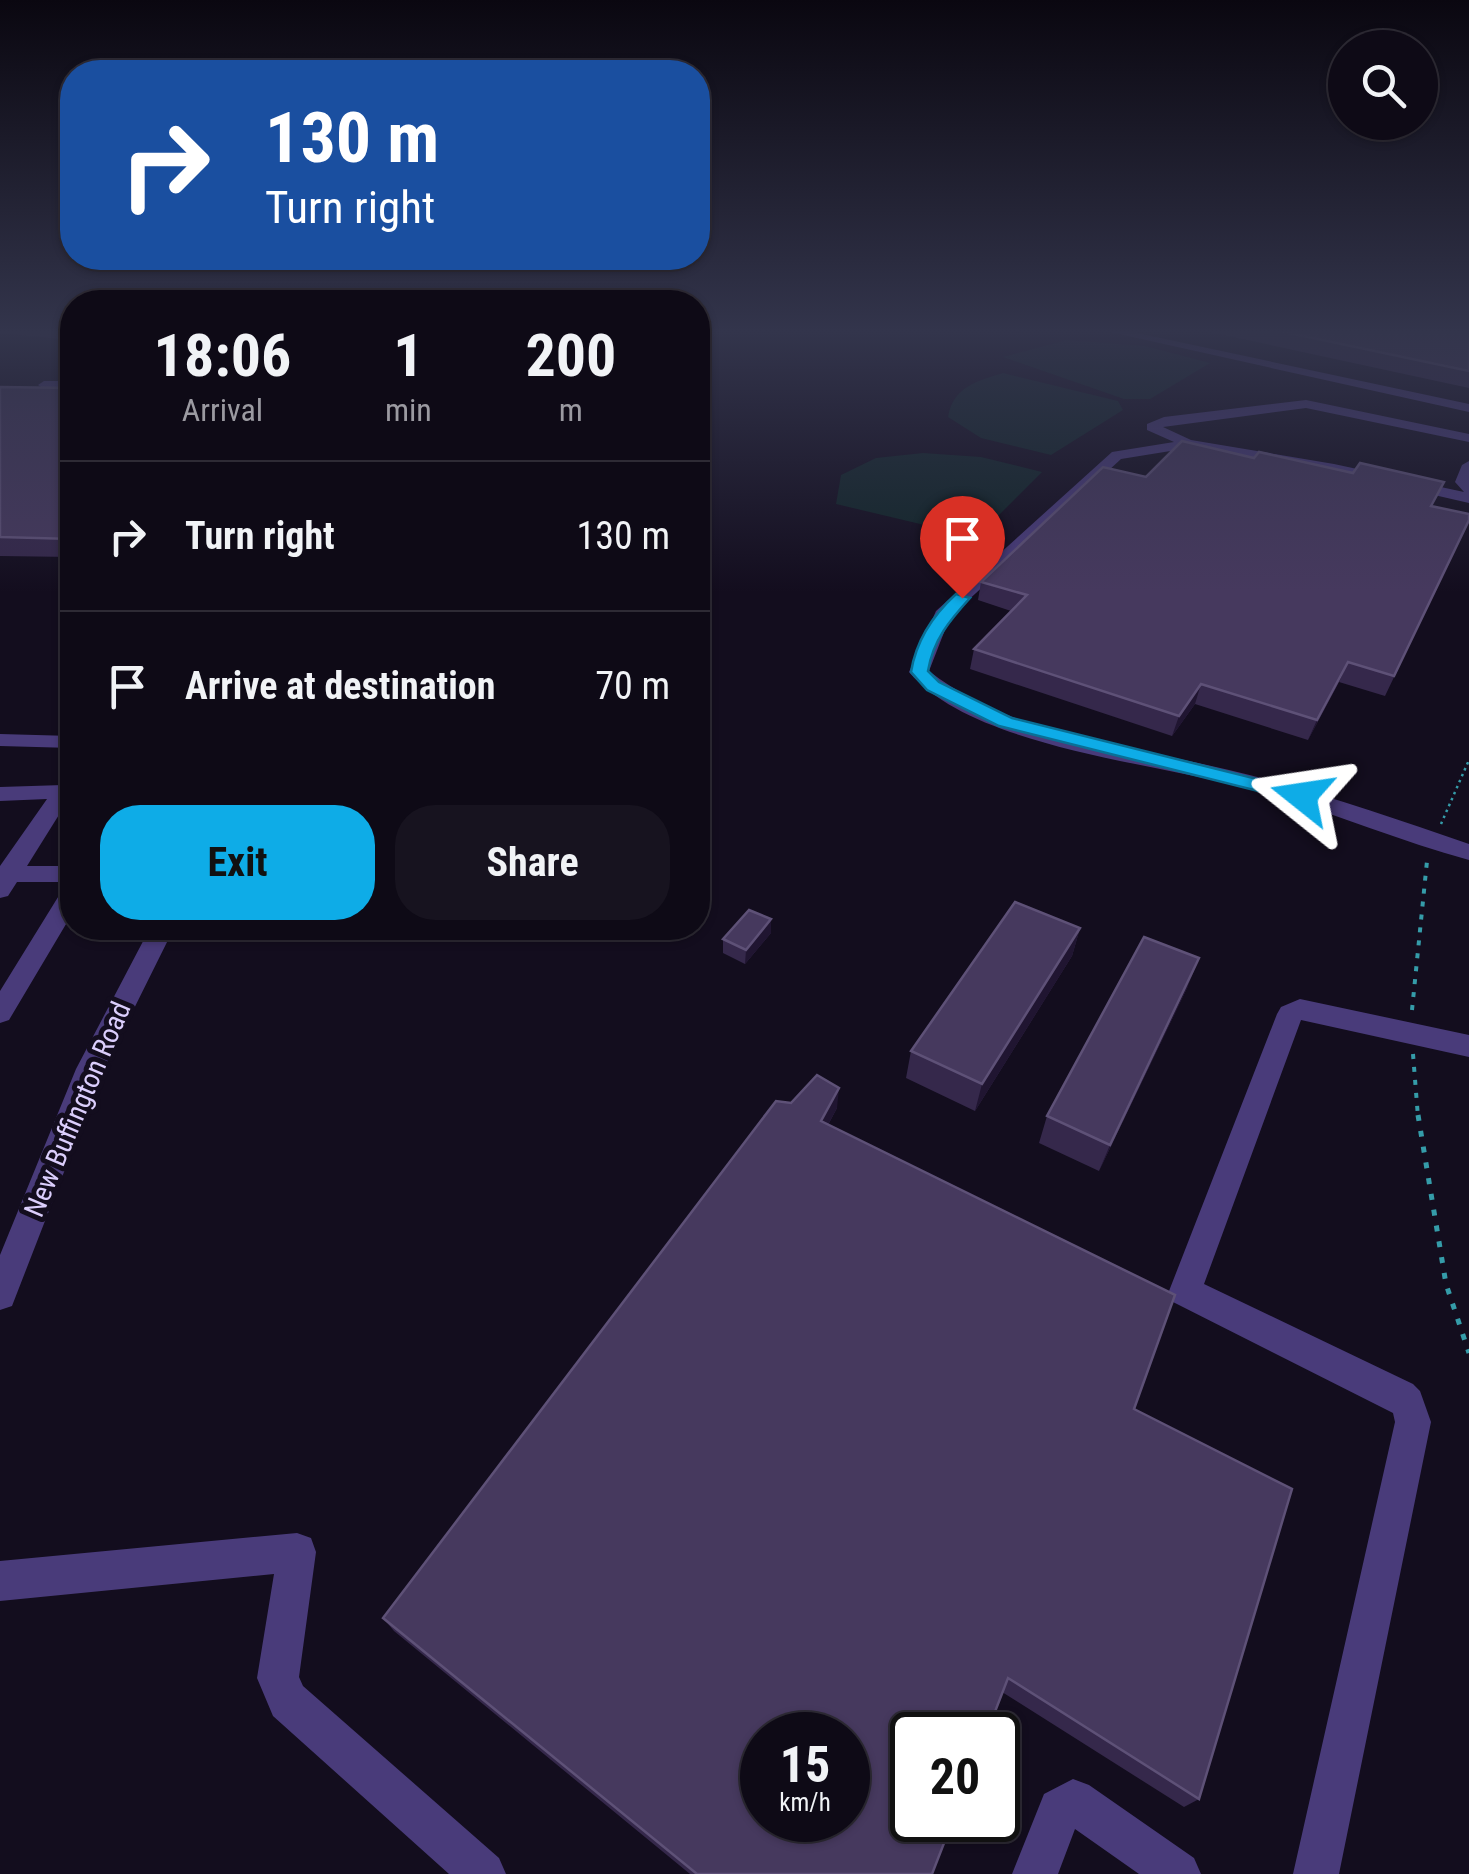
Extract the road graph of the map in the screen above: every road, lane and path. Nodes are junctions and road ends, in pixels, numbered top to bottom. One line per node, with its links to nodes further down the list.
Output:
1 (1194, 417): 4 (street)
2 (1370, 417): 3 (street)
3 (1469, 438)
4 (1189, 444): 7 (street); 13 (street)
5 (1469, 465): 6 (street)
6 (1469, 490)
7 (1469, 498)
8 (0, 740): 9 (street)
9 (60, 742)
10 (60, 792): 11 (street)
11 (0, 794)
12 (60, 796): 15 (street)
13 (1469, 852)
14 (60, 875): 15 (street)
15 (3, 879)
16 (60, 915): 18 (street)
17 (156, 940): 20 (street, New Buffington Road)
18 (0, 1014)
19 (1469, 1046): 25 (street)
20 (0, 1295)
21 (0, 1581): 22 (street)
22 (483, 1874)
23 (1035, 1874): 24 (street)
24 (1178, 1874)
25 (1316, 1874)

